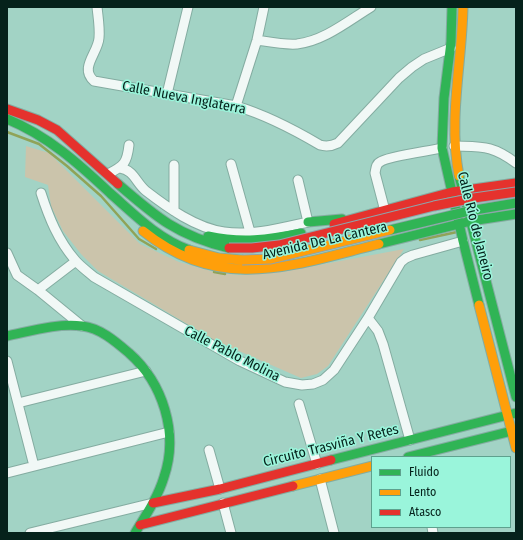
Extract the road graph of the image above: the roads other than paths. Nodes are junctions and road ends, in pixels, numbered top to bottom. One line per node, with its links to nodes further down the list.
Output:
1 (97, 7): 9 (street, Calle Nueva Inglaterra)
2 (188, 7): 9 (street)
3 (264, 7): 7 (street)
4 (371, 7): 7 (street)
5 (452, 7): 8 (street, Calle Río de Janeiro)
6 (463, 7): 16 (street, Calle Río de Janeiro)
7 (257, 40): 10 (street)
8 (450, 48): 10 (street, Calle Nueva Inglaterra); 17 (street, Calle Río de Janeiro)
9 (167, 94): 10 (street, Calle Nueva Inglaterra)
10 (236, 106)
11 (7, 108): 13 (street, Avenida De La Cantera)
12 (7, 119): 14 (street, Avenida De La Cantera)
13 (38, 120): 14 (street); 22 (street, Avenida De La Cantera)
14 (32, 130): 30 (street, Avenida De La Cantera)
15 (129, 145): 21 (street)
16 (454, 146): 18 (street); 26 (street, Calle Río de Janeiro)
17 (442, 148): 27 (street, Calle Río de Janeiro); 34 (street)
18 (516, 163)
19 (231, 164): 41 (street)
20 (174, 165): 35 (street)
21 (120, 168): 22 (street); 35 (street)
22 (108, 174): 33 (street, Avenida De La Cantera)
23 (298, 180): 39 (street)
24 (516, 184): 25 (street, Avenida De La Cantera)
25 (506, 185): 26 (street, Avenida De La Cantera); 36 (street)
26 (462, 191): 27 (street, Avenida De La Cantera); 38 (street, Calle Río de Janeiro)
27 (452, 192): 31 (street, Avenida De La Cantera); 40 (street, Calle Río de Janeiro)
28 (516, 192): 33 (street, Avenida De La Cantera, bridge)
29 (41, 193): 45 (street, Calle Pablo Molina)
30 (114, 197): 32 (street, Avenida De La Cantera, bridge); 42 (street, Avenida De La Cantera)
31 (411, 203): 34 (street, Avenida De La Cantera); 42 (street)
32 (516, 203)
33 (141, 204): 37 (street, Avenida De La Cantera)
34 (384, 210): 37 (street, Avenida De La Cantera)
35 (174, 211): 41 (street)
36 (516, 213): 38 (street, Avenida De La Cantera)
37 (355, 219): 39 (street)
38 (471, 221): 40 (street, Avenida De La Cantera); 52 (street, Calle Río de Janeiro)
39 (308, 222): 41 (street)
40 (459, 224): 42 (street, Avenida De La Cantera); 43 (street, Calle Río de Janeiro)
41 (250, 232)
42 (416, 234)
43 (463, 241): 47 (street, Calle Pablo Molina); 55 (street, Calle Río de Janeiro)
44 (7, 253): 46 (street)
45 (76, 261): 46 (street); 47 (street, Calle Pablo Molina)
46 (38, 290): 48 (street)
47 (368, 318): 58 (street)
48 (82, 326): 49 (street); 51 (street)
49 (7, 336)
50 (7, 361): 53 (street)
51 (146, 371): 53 (street); 57 (street)
52 (516, 397)
53 (18, 403): 63 (street)
54 (299, 404): 62 (street)
55 (512, 414): 56 (street, Calle Río de Janeiro); 58 (street, Circuito Trasviña Y Retes)
56 (514, 430): 59 (street, Calle Río de Janeiro); 61 (street)
57 (169, 432): 63 (street); 68 (street)
58 (410, 440): 62 (street, Circuito Trasviña Y Retes)
59 (516, 448)
60 (209, 450): 67 (street)
61 (415, 456)
62 (317, 464): 67 (street, Circuito Trasviña Y Retes)
63 (34, 466): 65 (street)
64 (371, 466): 66 (street, Circuito Trasviña Y Retes)
65 (7, 473)
66 (320, 479): 69 (street, Circuito Trasviña Y Retes); 73 (street)
67 (220, 489): 68 (street, Circuito Trasviña Y Retes)
68 (153, 503): 70 (street); 71 (street)
69 (223, 503): 70 (street, Circuito Trasviña Y Retes); 72 (street)
70 (138, 529)
71 (30, 533)
72 (231, 533)
73 (334, 533)

